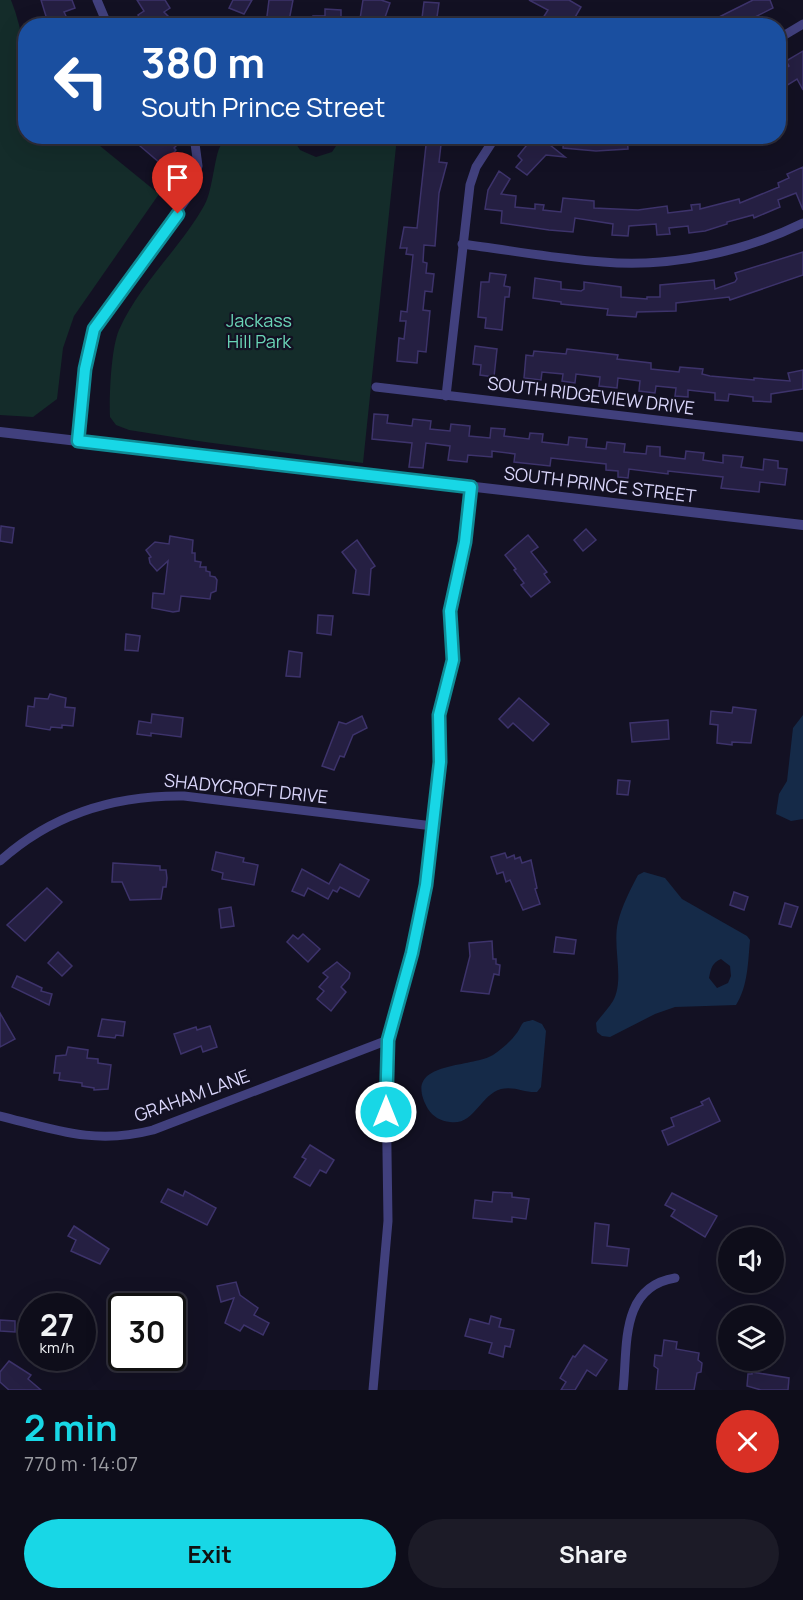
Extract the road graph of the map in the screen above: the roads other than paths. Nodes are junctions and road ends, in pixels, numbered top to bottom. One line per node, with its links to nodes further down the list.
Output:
1 (97, 0): 2 (street)
2 (105, 18)
3 (803, 24): 4 (street)
4 (786, 34)
5 (195, 144): 13 (street)
6 (491, 144): 8 (street)
7 (803, 223): 8 (street)
8 (462, 244): 10 (street)
9 (376, 387): 10 (street, SOUTH RIDGEVIEW DRIVE)
10 (446, 396): 12 (street, SOUTH RIDGEVIEW DRIVE)
11 (0, 432): 13 (street, SOUTH PRINCE STREET)
12 (803, 437)
13 (78, 441): 14 (street, SOUTH PRINCE STREET)
14 (471, 487): 15 (street, SOUTH PRINCE STREET); 16 (street)
15 (803, 525)
16 (433, 826): 17 (street, SHADYCROFT DRIVE); 18 (street)
17 (0, 861)
18 (388, 1040): 19 (street, GRAHAM LANE); 21 (street)
19 (0, 1116)
20 (675, 1278): 22 (street)
21 (373, 1390)
22 (623, 1390)

